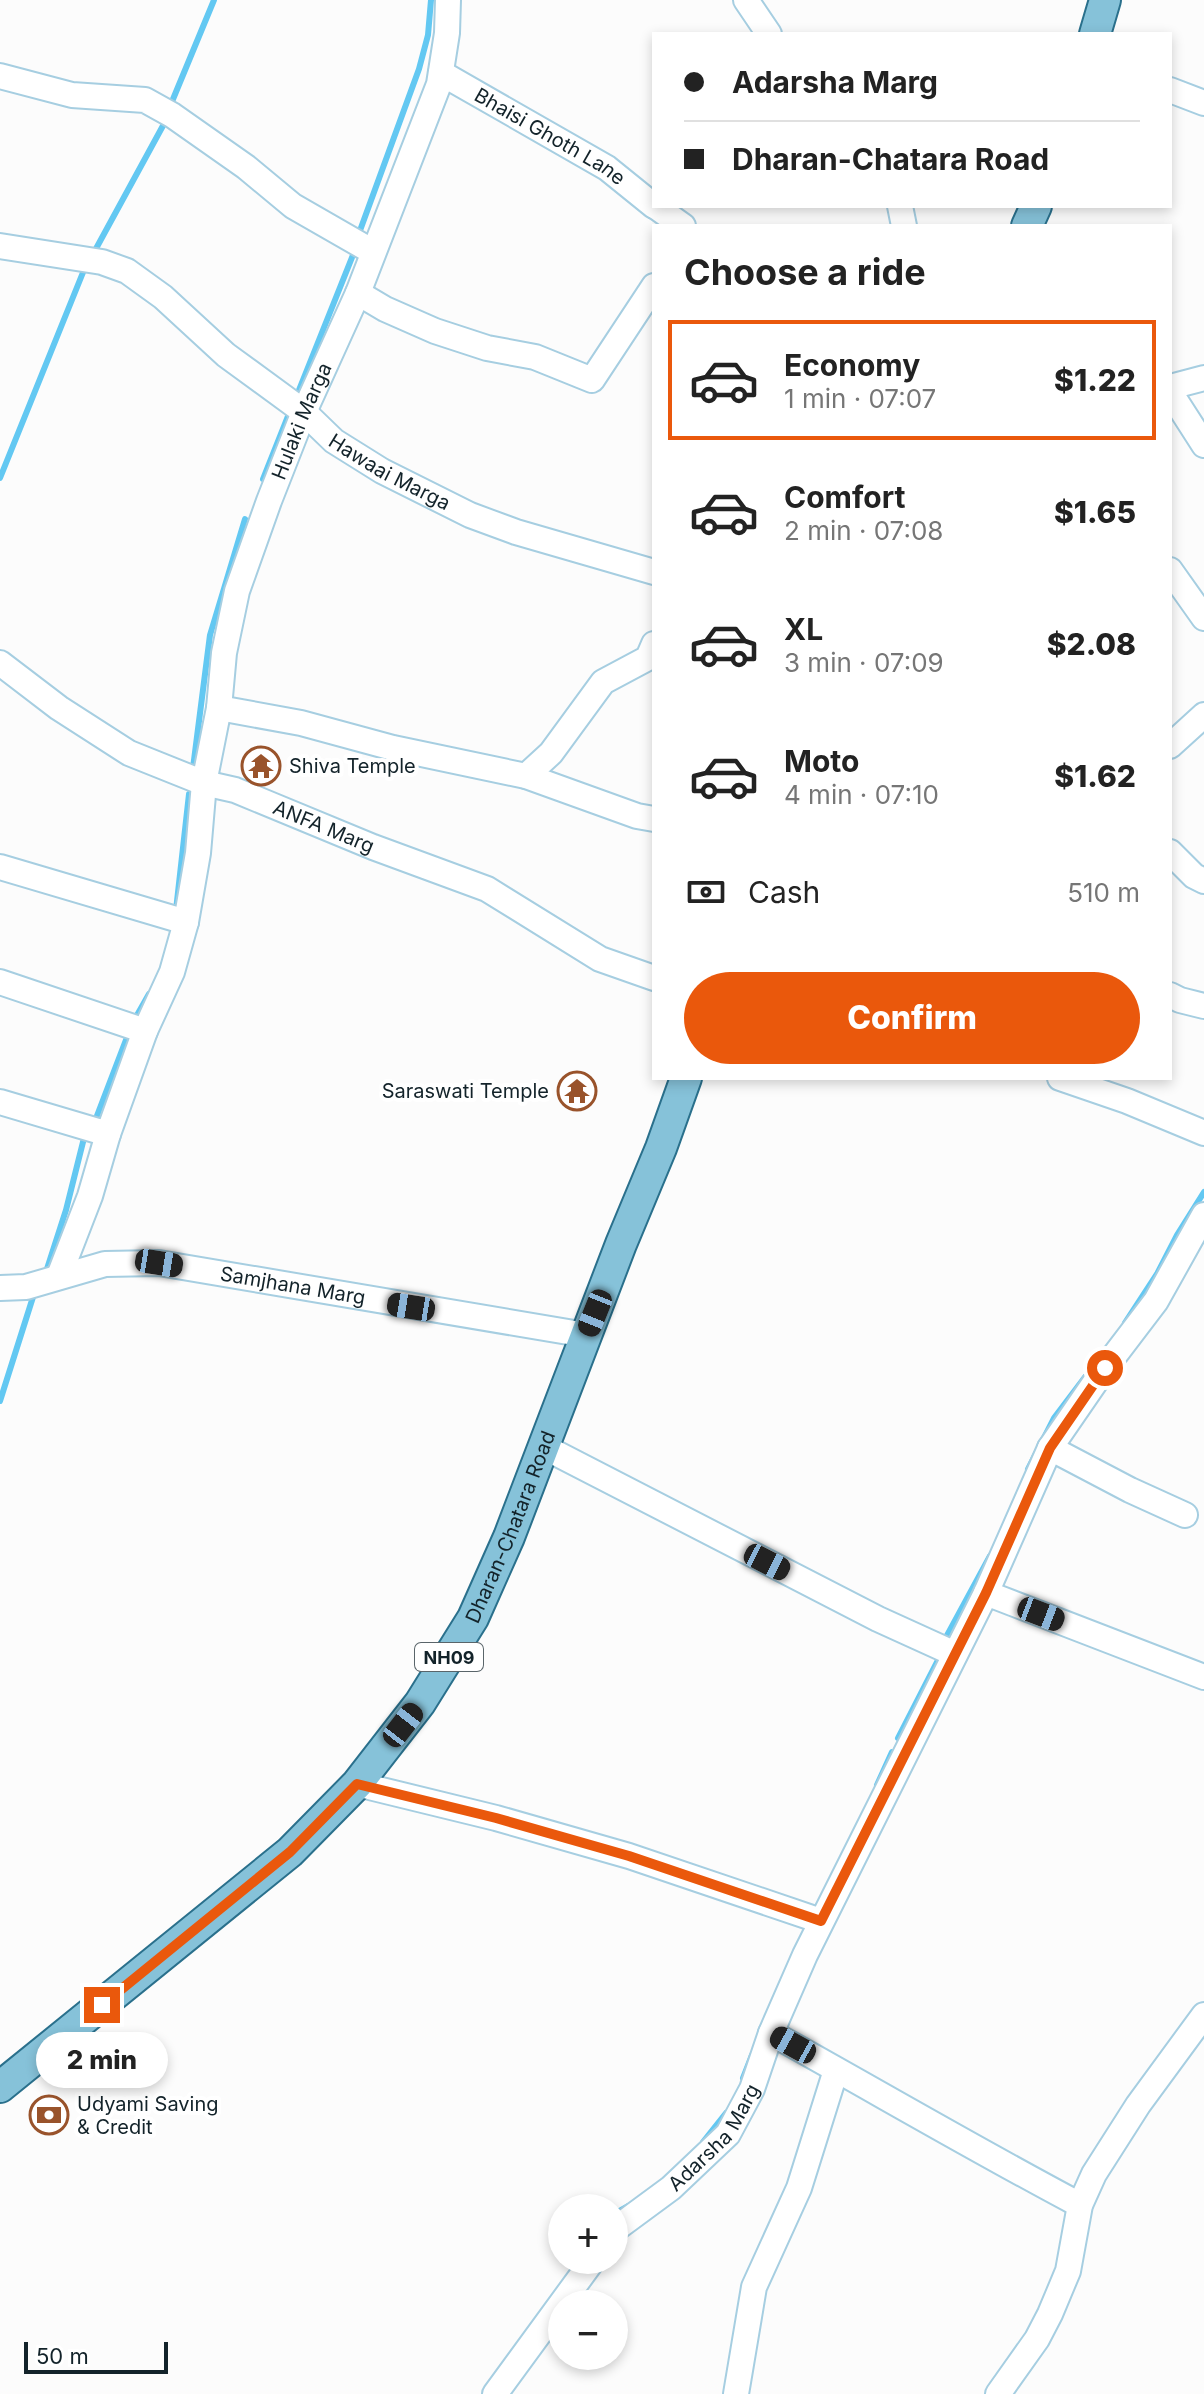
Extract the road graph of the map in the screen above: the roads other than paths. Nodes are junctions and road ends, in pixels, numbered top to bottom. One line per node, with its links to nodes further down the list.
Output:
1 (448, 0): 6 (street, Hulaki Marga)
2 (746, 0): 4 (street)
3 (1105, 0): 5 (main road)
4 (768, 32)
5 (1096, 32)
6 (441, 73): 10 (street, Bhaisi Ghoth Lane); 14 (street, Hulaki Marga)
7 (0, 76): 14 (street)
8 (1172, 91): 9 (street)
9 (1204, 103)
10 (652, 204)
11 (657, 208): 12 (street, Bhaisi Ghoth Lane)
12 (680, 224)
13 (0, 246): 20 (street, Hawaai Marga)
14 (373, 252): 16 (street, Hulaki Marga)
15 (652, 289): 16 (street)
16 (358, 293): 20 (street, Hulaki Marga)
17 (1204, 378): 18 (street)
18 (1172, 389)
19 (1172, 393): 21 (street)
20 (304, 412): 22 (street, Hawaai Marga); 27 (street, Hulaki Marga)
21 (1204, 445)
22 (652, 571)
23 (1172, 573): 24 (street)
24 (1204, 618)
25 (652, 649): 30 (street)
26 (0, 663): 31 (street, ANFA Marg)
27 (219, 708): 30 (street); 31 (street, Hulaki Marga)
28 (1204, 715): 29 (street)
29 (1172, 744)
30 (526, 776): 32 (street)
31 (204, 783): 36 (street, Hulaki Marga); 37 (street, ANFA Marg)
32 (652, 819)
33 (1172, 854): 35 (street)
34 (0, 867): 36 (street)
35 (1204, 881)
36 (186, 922): 41 (street, Hulaki Marga)
37 (652, 977)
38 (0, 982): 41 (street)
39 (1172, 996): 40 (street)
40 (1204, 1006)
41 (145, 1031): 46 (street, Hulaki Marga)
42 (685, 1080): 50 (main road, Dharan-Chatara Road / NH09)
43 (1066, 1080): 45 (street)
44 (0, 1102): 46 (street)
45 (1204, 1133)
46 (108, 1134): 48 (street, Hulaki Marga)
47 (1204, 1215): 52 (street, Adarsha Marg)
48 (59, 1276): 49 (street, Samjhana Marg); 50 (street, Samjhana Marg)
49 (0, 1288)
50 (586, 1335): 51 (main road, Dharan-Chatara Road / NH09)
51 (544, 1447): 55 (street); 57 (main road, Dharan-Chatara Road / NH09)
52 (1050, 1448): 53 (street); 54 (street, Adarsha Marg)
53 (1185, 1515)
54 (986, 1593): 55 (street, Adarsha Marg); 56 (street)
55 (955, 1654): 58 (street, Adarsha Marg)
56 (1204, 1677)
57 (357, 1784): 58 (street); 62 (main road, Dharan-Chatara Road / NH09)
58 (821, 1921): 60 (street, Adarsha Marg)
59 (1204, 2015): 63 (street)
60 (771, 2033): 61 (street); 64 (street, Adarsha Marg)
61 (836, 2070): 63 (street); 67 (street)
62 (0, 2087)
63 (1080, 2205): 68 (street)
64 (628, 2220)
65 (583, 2274): 66 (street)
66 (495, 2394)
67 (736, 2394)
68 (998, 2394)

